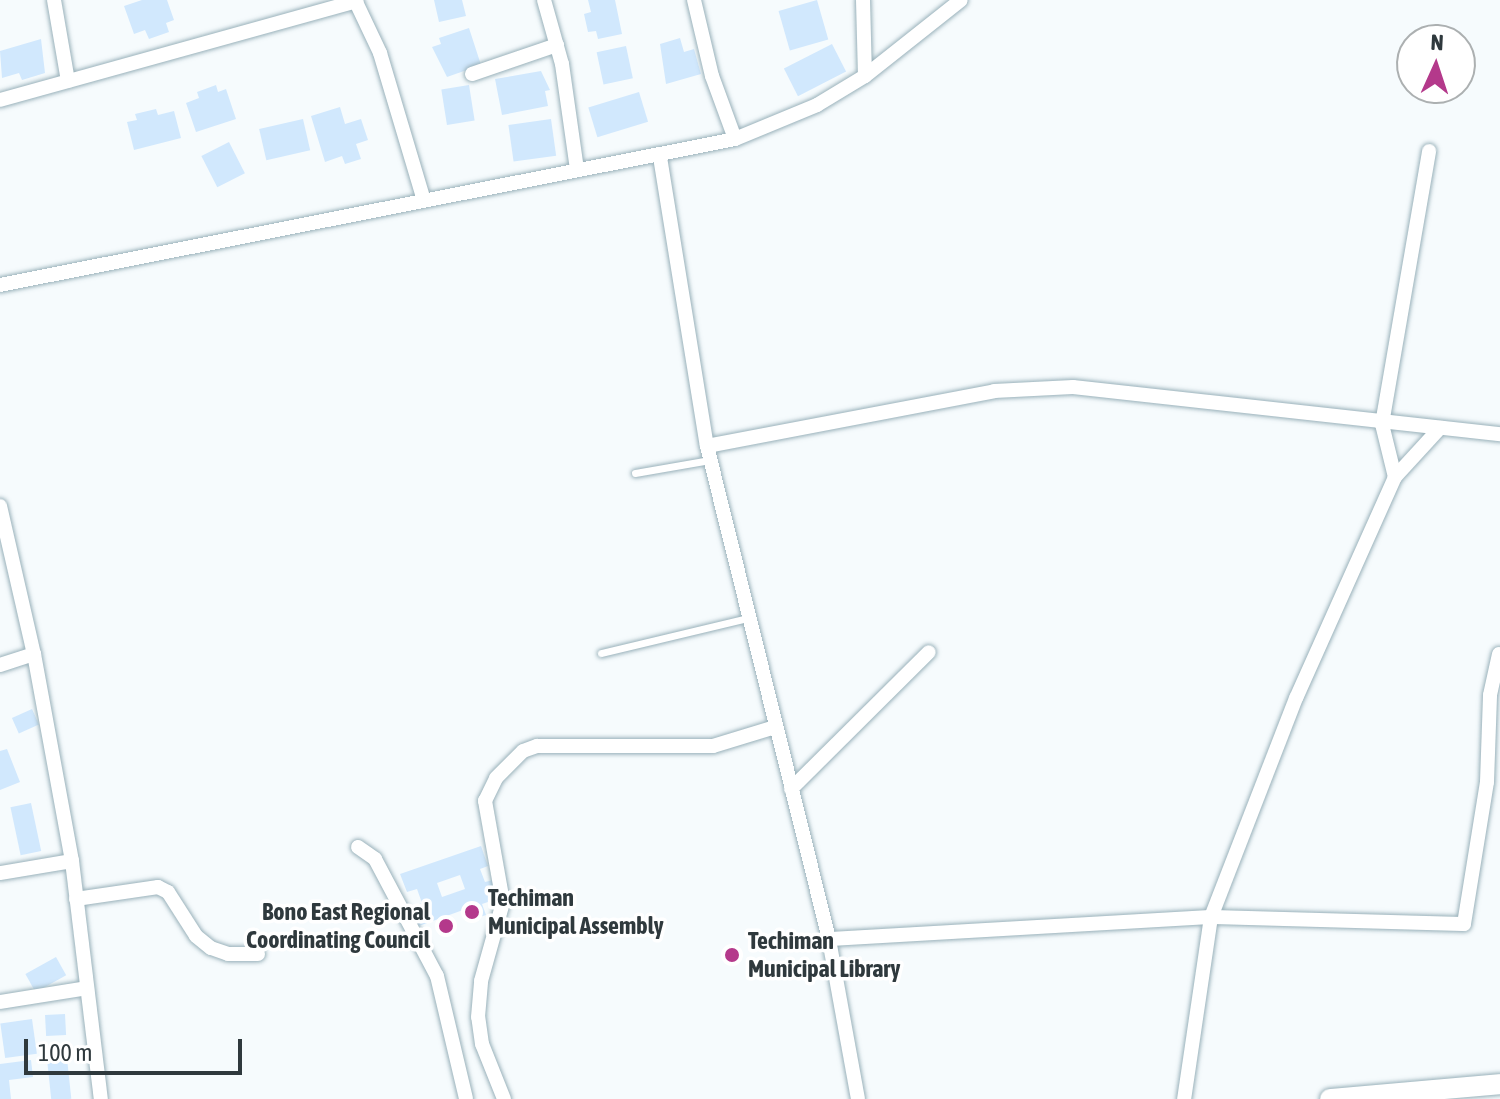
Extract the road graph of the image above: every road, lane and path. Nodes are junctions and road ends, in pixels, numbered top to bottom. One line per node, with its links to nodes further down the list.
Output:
1 (54, 0): 10 (street)
2 (544, 0): 7 (street)
3 (694, 0): 12 (street)
4 (863, 0): 9 (street)
5 (961, 0): 9 (street)
6 (355, 1): 10 (street); 16 (street)
7 (557, 45): 8 (street); 15 (street)
8 (472, 74)
9 (865, 76): 12 (street)
10 (68, 81): 11 (street)
11 (0, 100)
12 (735, 139): 14 (street)
13 (1429, 151): 18 (street)
14 (660, 157): 15 (street); 21 (street)
15 (577, 170): 16 (street)
16 (423, 197): 17 (street)
17 (0, 285)
18 (1382, 424): 19 (street); 21 (street); 23 (street)
19 (1440, 428): 20 (street); 23 (street)
20 (1500, 434)
21 (708, 453): 22 (lane); 25 (street)
22 (635, 473)
23 (1395, 477): 37 (street)
24 (1, 514): 28 (street)
25 (748, 618): 27 (lane); 31 (street)
26 (929, 652): 32 (street)
27 (601, 653)
28 (34, 654): 30 (street); 34 (street)
29 (1499, 654): 37 (street)
30 (0, 665)
31 (775, 727): 32 (street); 45 (street)
32 (791, 789): 38 (street)
33 (358, 847): 44 (street)
34 (72, 861): 35 (street); 36 (street)
35 (0, 873)
36 (76, 899): 39 (street); 40 (street)
37 (1211, 917): 38 (street); 47 (street)
38 (829, 939): 46 (street)
39 (258, 954)
40 (87, 988): 41 (street); 43 (street)
41 (0, 1002)
42 (1500, 1084): 48 (main road)
43 (101, 1099)
44 (466, 1099)
45 (504, 1099)
46 (858, 1099)
47 (1184, 1099)
48 (1330, 1099)

